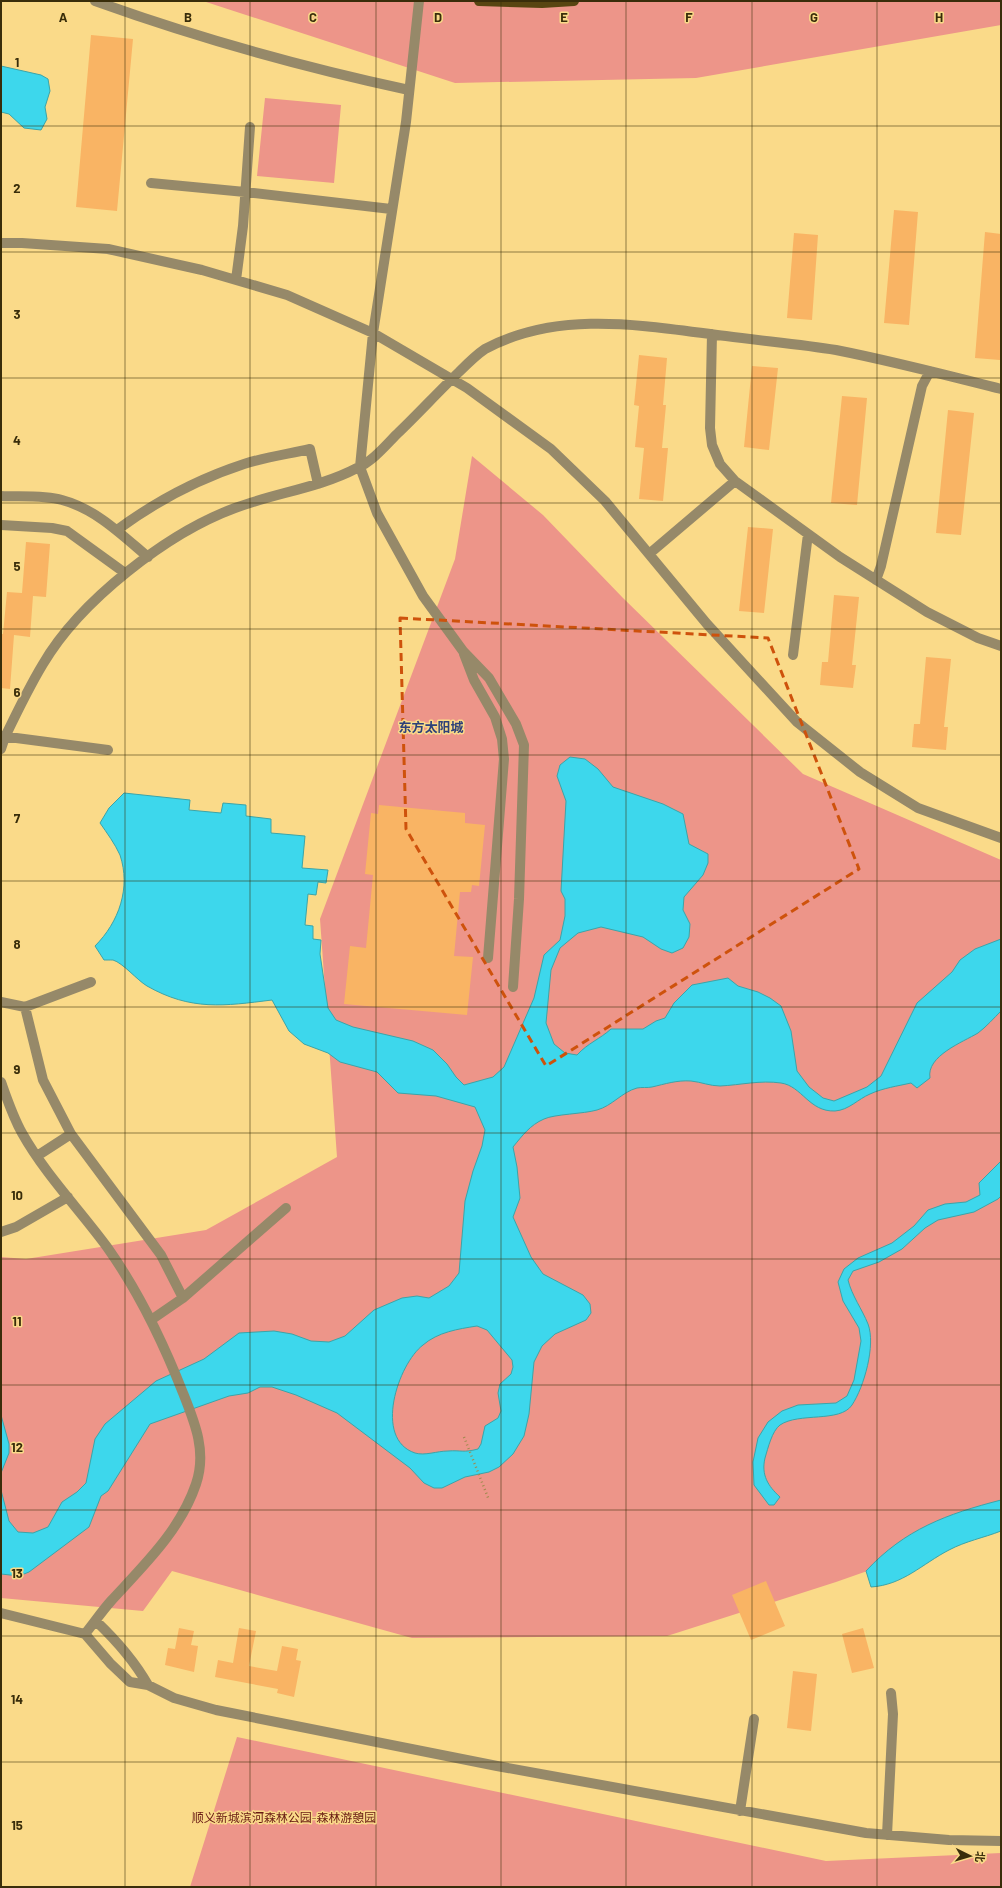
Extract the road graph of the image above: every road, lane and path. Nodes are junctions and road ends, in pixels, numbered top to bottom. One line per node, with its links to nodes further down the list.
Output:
1 (95, 1): 5 (street)
2 (419, 1): 5 (street)
3 (479, 1): 4 (main road)
4 (574, 1)
5 (409, 90): 9 (street)
6 (250, 127): 8 (street)
7 (151, 183): 8 (street)
8 (245, 192): 9 (street); 11 (street)
9 (391, 209): 12 (street)
10 (1, 244): 11 (street)
11 (236, 280): 12 (street)
12 (373, 333): 15 (street); 17 (street)
13 (712, 334): 14 (street); 15 (street); 18 (street)
14 (930, 371): 16 (street); 27 (street)
15 (452, 379): 17 (street); 24 (street)
16 (1001, 390)
17 (360, 467): 19 (street); 29 (street)
18 (735, 480): 23 (street); 24 (street)
19 (318, 484): 22 (street); 25 (street)
20 (1, 496): 22 (street)
21 (1, 525): 26 (street)
22 (117, 530): 25 (street)
23 (808, 534): 27 (street); 30 (street)
24 (649, 554): 34 (street)
25 (148, 557): 26 (street)
26 (125, 573): 31 (street)
27 (876, 580): 28 (street)
28 (1001, 646)
29 (463, 650): 35 (street); 37 (street)
30 (793, 655)
31 (3, 737): 32 (street); 33 (street)
32 (1, 749)
33 (108, 750)
34 (1001, 838)
35 (488, 958)
36 (91, 982): 39 (street)
37 (513, 987)
38 (1, 1002): 39 (street)
39 (25, 1007): 41 (street)
40 (1, 1082): 42 (street)
41 (70, 1134): 42 (street); 46 (street)
42 (37, 1156): 43 (street)
43 (68, 1198): 45 (street); 47 (street)
44 (286, 1208): 46 (street)
45 (1, 1232)
46 (183, 1298): 47 (street)
47 (151, 1320): 51 (street)
48 (464, 1437): 49 (path)
49 (489, 1500)
50 (1, 1613): 52 (street)
51 (96, 1621): 52 (street); 53 (street)
52 (85, 1634): 53 (street)
53 (148, 1685): 56 (street)
54 (891, 1692): 57 (street)
55 (754, 1719): 56 (street)
56 (740, 1811): 57 (street)
57 (887, 1835): 58 (street)
58 (1001, 1841)

